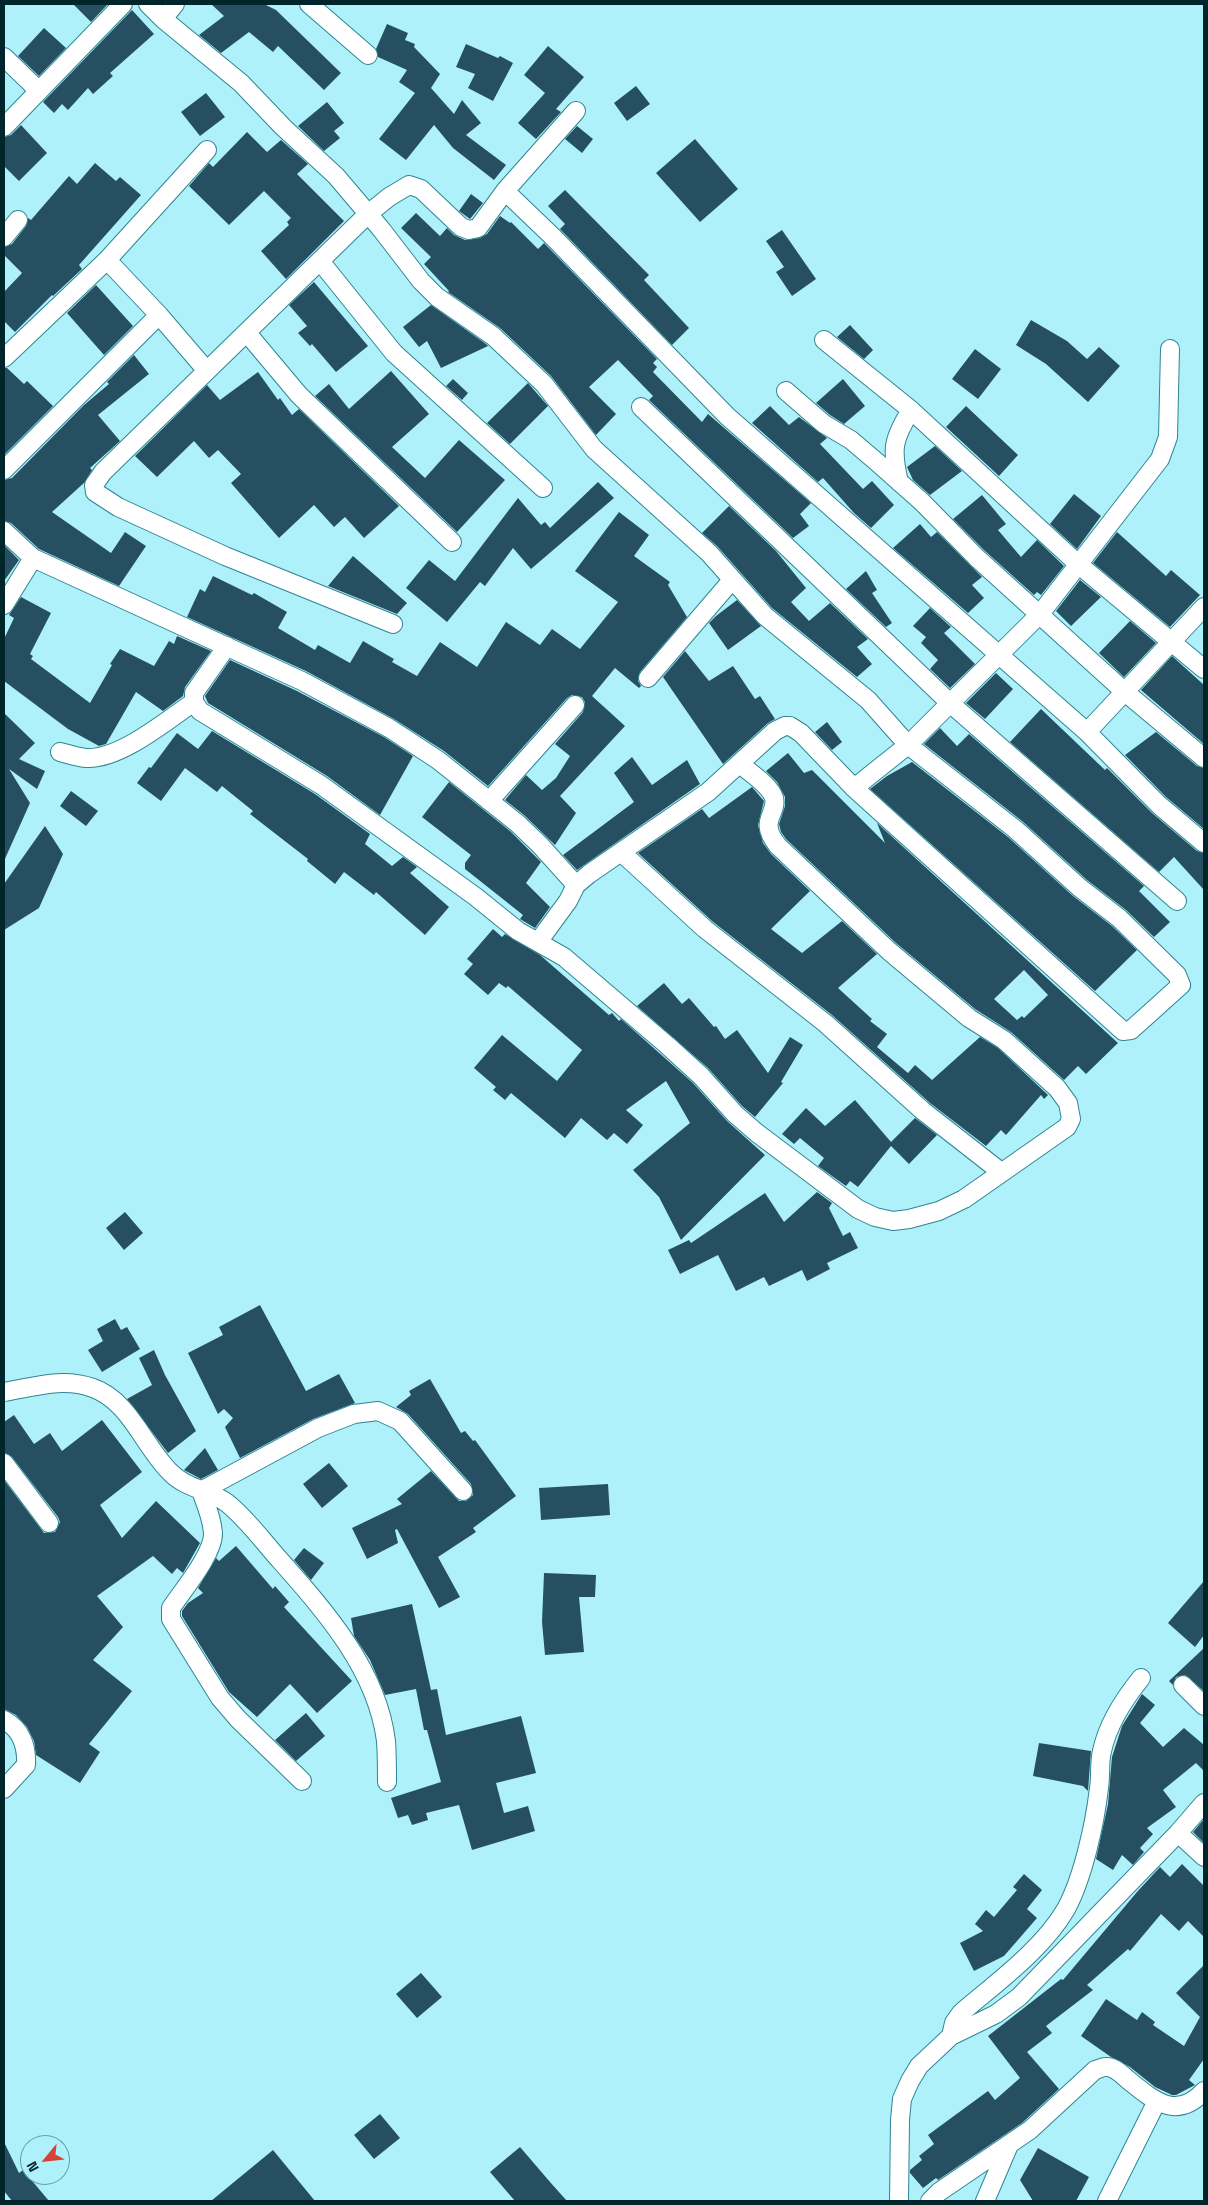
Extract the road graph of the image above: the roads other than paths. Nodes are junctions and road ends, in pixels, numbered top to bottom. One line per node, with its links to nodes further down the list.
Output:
1 (123, 4): 8 (street)
2 (148, 4): 5 (street)
3 (175, 4): 5 (street)
4 (309, 4): 6 (street)
5 (163, 19): 13 (street)
6 (368, 56)
7 (4, 57): 8 (street)
8 (39, 91): 10 (street)
9 (576, 111): 12 (street)
10 (4, 128)
11 (207, 150): 16 (street)
12 (505, 192): 13 (street); 41 (street)
13 (368, 214): 17 (street); 34 (street)
14 (18, 220): 15 (street)
15 (4, 237)
16 (107, 260): 18 (street); 22 (street)
17 (320, 261): 19 (street); 29 (street)
18 (159, 315): 23 (street); 27 (street)
19 (247, 333): 23 (street); 31 (street)
20 (824, 340): 26 (street)
21 (1170, 349): 33 (street)
22 (4, 358)
23 (207, 371): 38 (street)
24 (786, 391): 28 (street)
25 (641, 407): 46 (street)
26 (911, 410): 28 (street); 33 (street)
27 (4, 470)
28 (899, 482): 37 (street)
29 (543, 488)
30 (4, 531): 32 (street)
31 (452, 542)
32 (34, 558): 35 (street); 40 (street)
33 (1078, 564): 37 (street); 39 (street)
34 (732, 580): 43 (street); 49 (street)
35 (4, 605)
36 (1204, 607): 39 (street)
37 (1040, 614): 41 (street); 44 (street)
38 (393, 624)
39 (1171, 641): 42 (street); 44 (street)
40 (227, 646): 45 (street); 54 (street)
41 (998, 655): 46 (street); 48 (street)
42 (1204, 669)
43 (648, 678)
44 (1125, 692): 48 (street); 51 (street)
45 (194, 702): 50 (street); 59 (street)
46 (951, 704): 49 (street); 58 (street)
47 (575, 705): 54 (street)
48 (1087, 732): 55 (street)
49 (908, 745): 53 (street); 53 (street)
50 (60, 752)
51 (1204, 758)
52 (740, 764): 53 (street); 56 (street); 60 (street)
53 (854, 788)
54 (490, 801): 57 (street)
55 (1204, 843)
56 (621, 852): 57 (street); 60 (street)
57 (576, 885): 59 (street)
58 (1177, 901)
59 (538, 942): 60 (street)
60 (1001, 1172)
61 (4, 1392): 63 (street)
62 (4, 1463): 65 (street)
63 (201, 1491): 64 (street); 70 (street); 71 (street)
64 (463, 1491)
65 (49, 1523)
66 (1142, 1678): 76 (street)
67 (1183, 1685): 68 (street)
68 (1204, 1706)
69 (4, 1720): 72 (street)
70 (302, 1781)
71 (388, 1782)
72 (4, 1789)
73 (1204, 1803): 74 (street)
74 (1178, 1833): 75 (street); 76 (street)
75 (1204, 1857)
76 (951, 2036): 80 (street)
77 (1204, 2091): 78 (street)
78 (1156, 2103): 79 (street); 83 (street)
79 (1009, 2145): 81 (street); 82 (street)
80 (899, 2201)
81 (930, 2201)
82 (985, 2201)
83 (1107, 2201)

